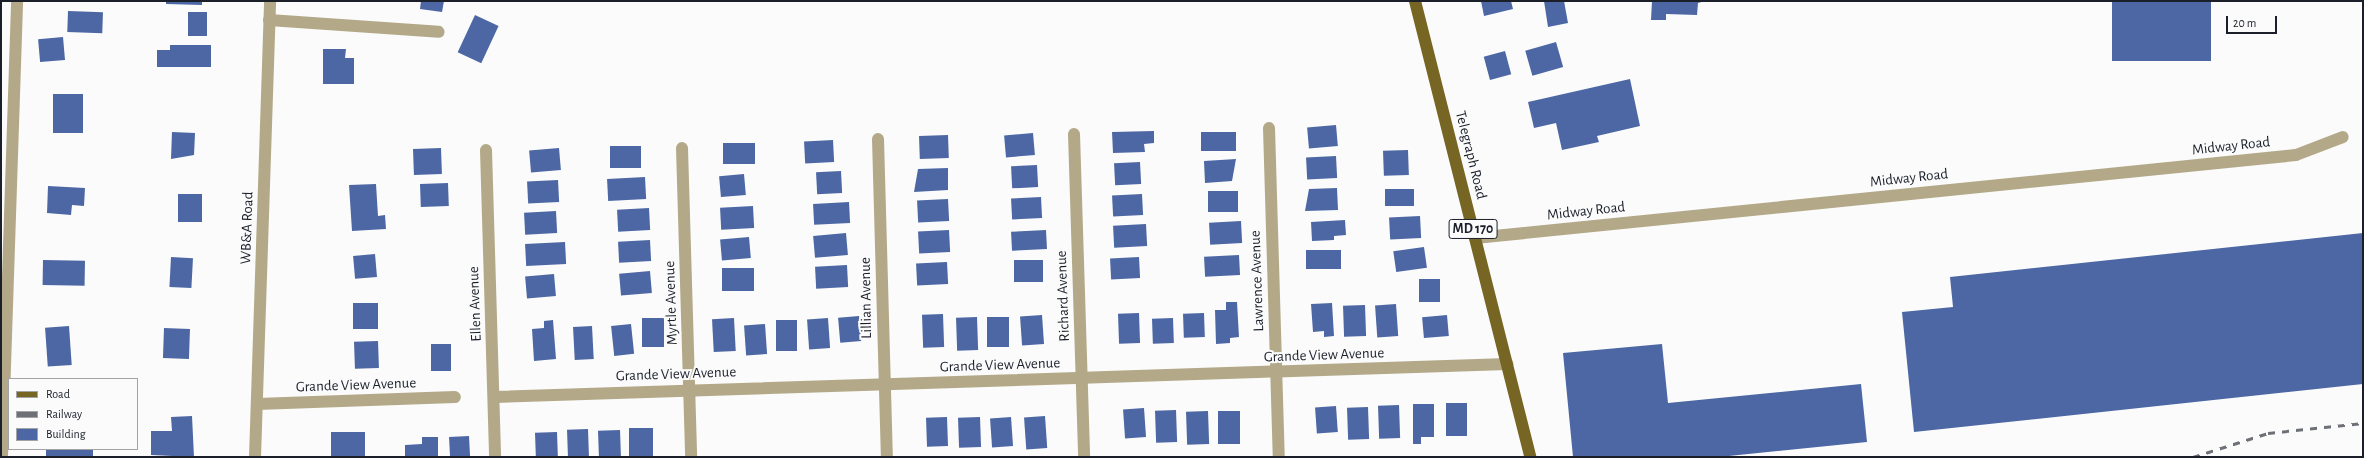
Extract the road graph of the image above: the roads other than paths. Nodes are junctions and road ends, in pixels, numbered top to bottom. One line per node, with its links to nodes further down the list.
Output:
1 (17, 1): 21 (street)
2 (270, 1): 4 (street, WB&A Road)
3 (1415, 1): 12 (main road, Telegraph Road / MD 170)
4 (269, 20): 5 (street); 20 (street, WB&A Road)
5 (440, 32)
6 (1269, 128): 14 (street, Lawrence Avenue)
7 (1074, 134): 15 (street, Richard Avenue)
8 (2343, 137): 12 (street, Midway Road)
9 (878, 139): 16 (street, Lillian Avenue)
10 (682, 148): 17 (street, Myrtle Avenue)
11 (486, 150): 18 (street, Ellen Avenue)
12 (1475, 238): 13 (main road, Telegraph Road / MD 170)
13 (1507, 364): 14 (street, Grande View Avenue); 28 (main road, Telegraph Road / MD 170)
14 (1276, 372): 15 (street, Grande View Avenue); 27 (street, Lawrence Avenue)
15 (1081, 379): 16 (street, Grande View Avenue); 26 (street, Richard Avenue)
16 (885, 385): 17 (street, Grande View Avenue); 25 (street, Lillian Avenue)
17 (689, 389): 18 (street, Grande View Avenue); 24 (street, Myrtle Avenue)
18 (494, 396): 23 (street, Ellen Avenue)
19 (455, 398): 20 (street, Grande View Avenue)
20 (257, 404): 22 (street, WB&A Road)
21 (2, 457)
22 (255, 457)
23 (495, 457)
24 (691, 457)
25 (887, 457)
26 (1084, 457)
27 (1279, 457)
28 (1530, 457)

